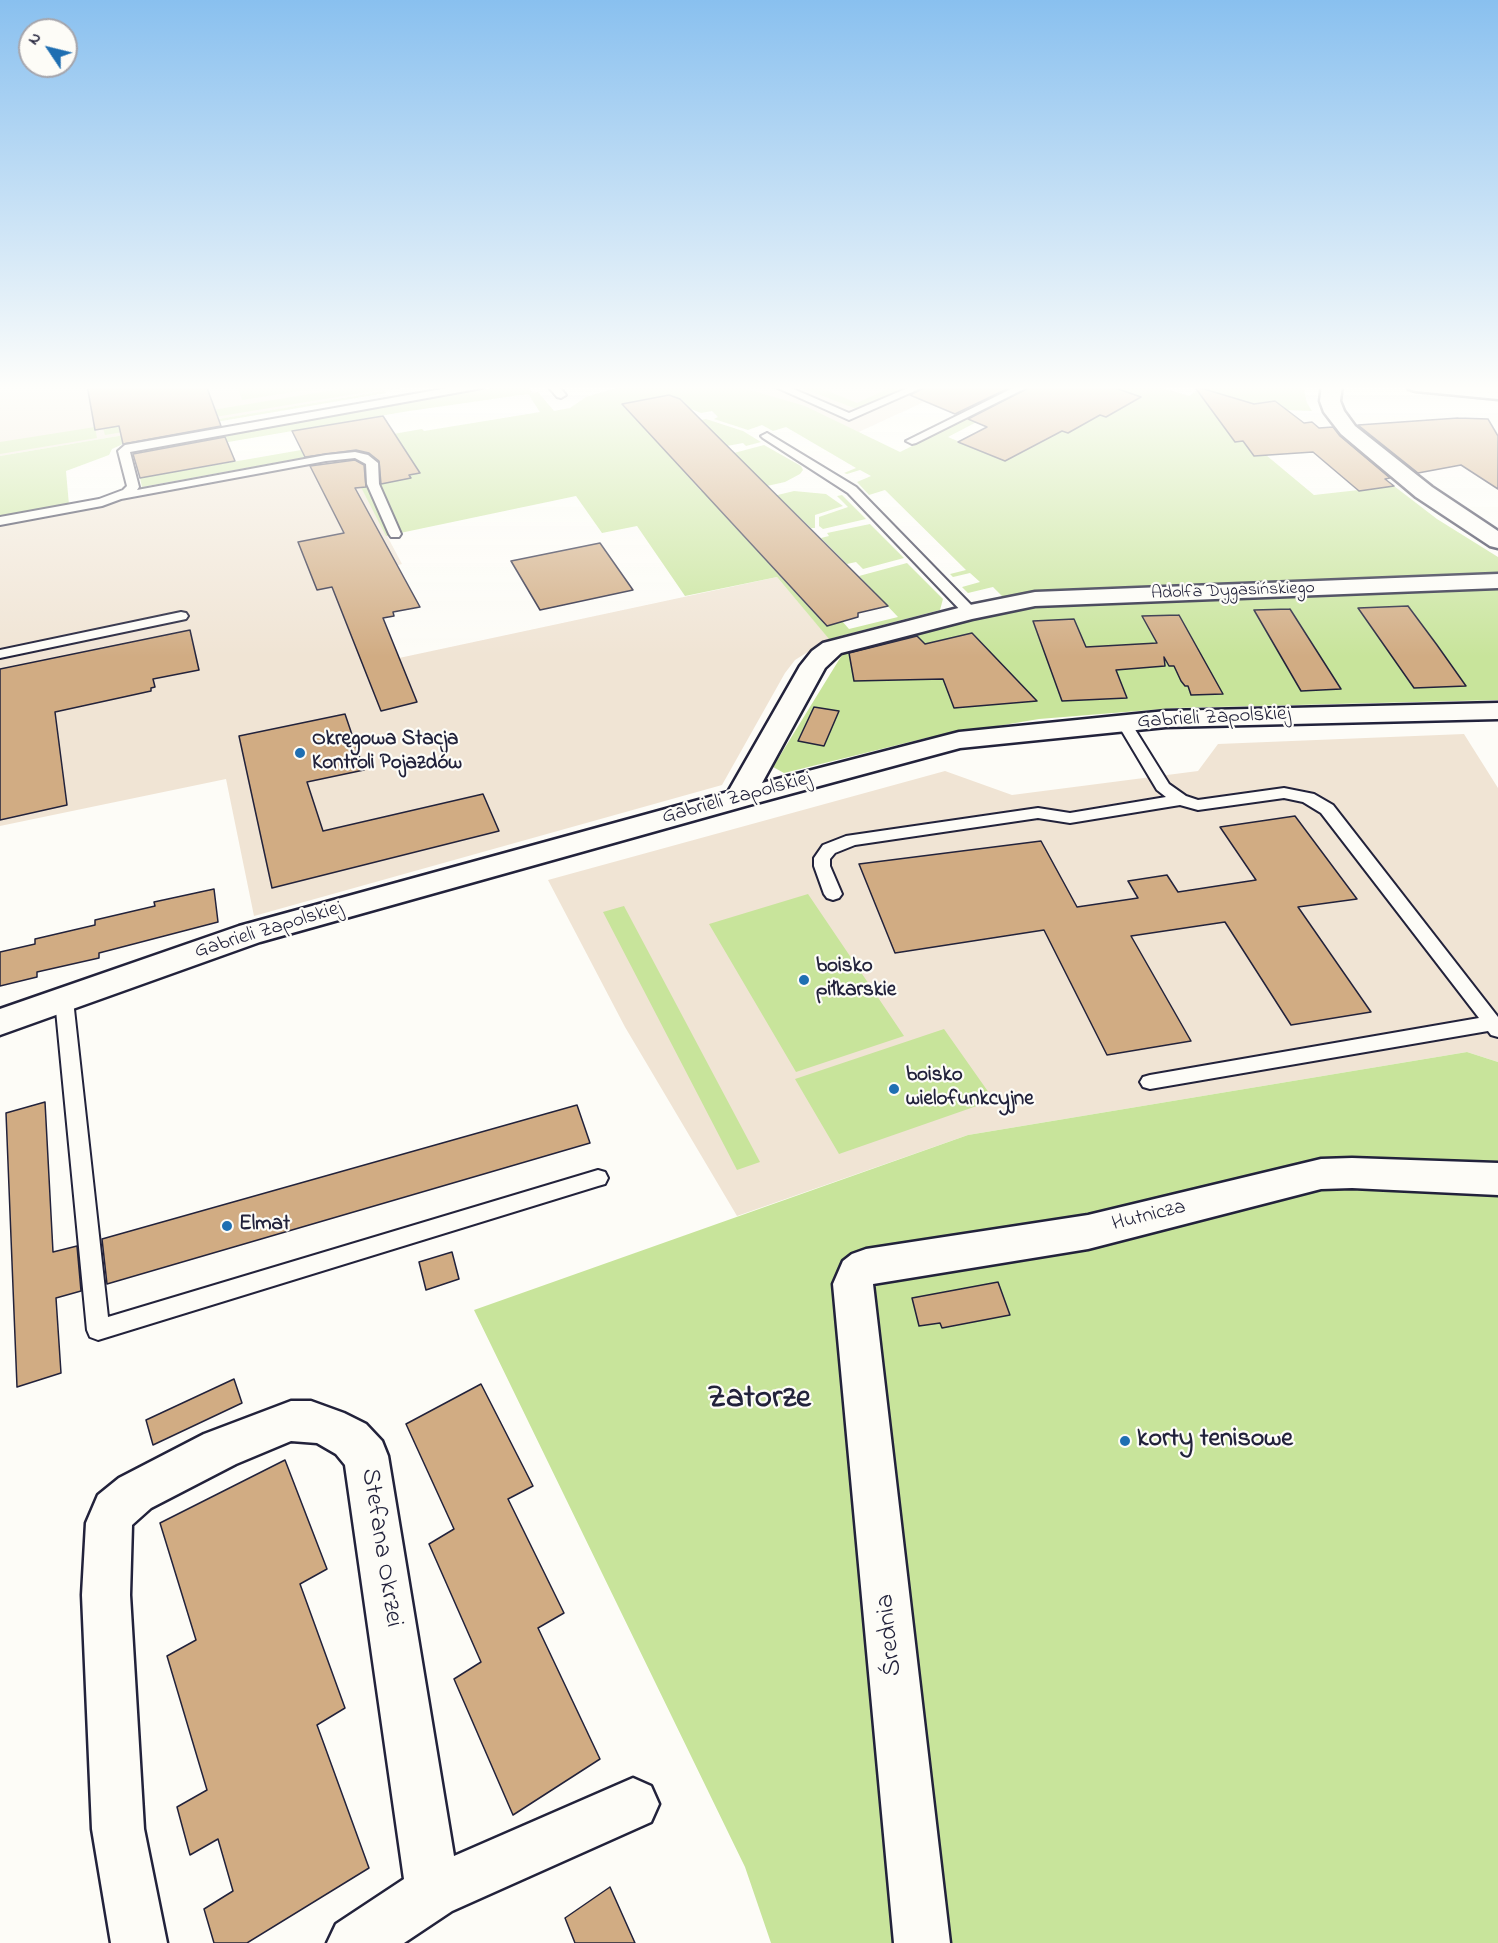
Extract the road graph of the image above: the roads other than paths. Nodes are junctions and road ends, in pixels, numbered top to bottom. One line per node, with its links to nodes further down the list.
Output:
1 (130, 476): 6 (lane)
2 (231, 476): 6 (lane)
3 (373, 476): 8 (lane)
4 (829, 476): 11 (lane)
5 (1404, 476): 9 (street)
6 (117, 497): 7 (lane)
7 (0, 521)
8 (395, 534)
9 (1498, 541)
10 (1498, 581): 11 (street, Adolfa Dygasińskiego)
11 (970, 612): 16 (street, Adolfa Dygasińskiego)
12 (181, 616): 13 (lane)
13 (0, 654)
14 (1498, 711): 15 (street, Gabrieli Zapolskiej)
15 (1124, 723): 16 (street, Gabrieli Zapolskiej); 17 (lane)
16 (739, 798): 19 (street, Gabrieli Zapolskiej)
17 (1180, 800): 18 (lane); 21 (lane)
18 (833, 894)
19 (64, 1000): 20 (street, Gabrieli Zapolskiej); 23 (lane)
20 (0, 1022)
21 (1496, 1027): 22 (lane)
22 (1150, 1082)
23 (598, 1178)
24 (1498, 1179): 25 (street, Hutnicza)
25 (857, 1328): 30 (street, Średnia)
26 (633, 1804): 27 (street)
27 (433, 1892): 28 (street, Stefana Okrzei); 29 (street)
28 (139, 1943)
29 (355, 1943)
30 (922, 1943)

